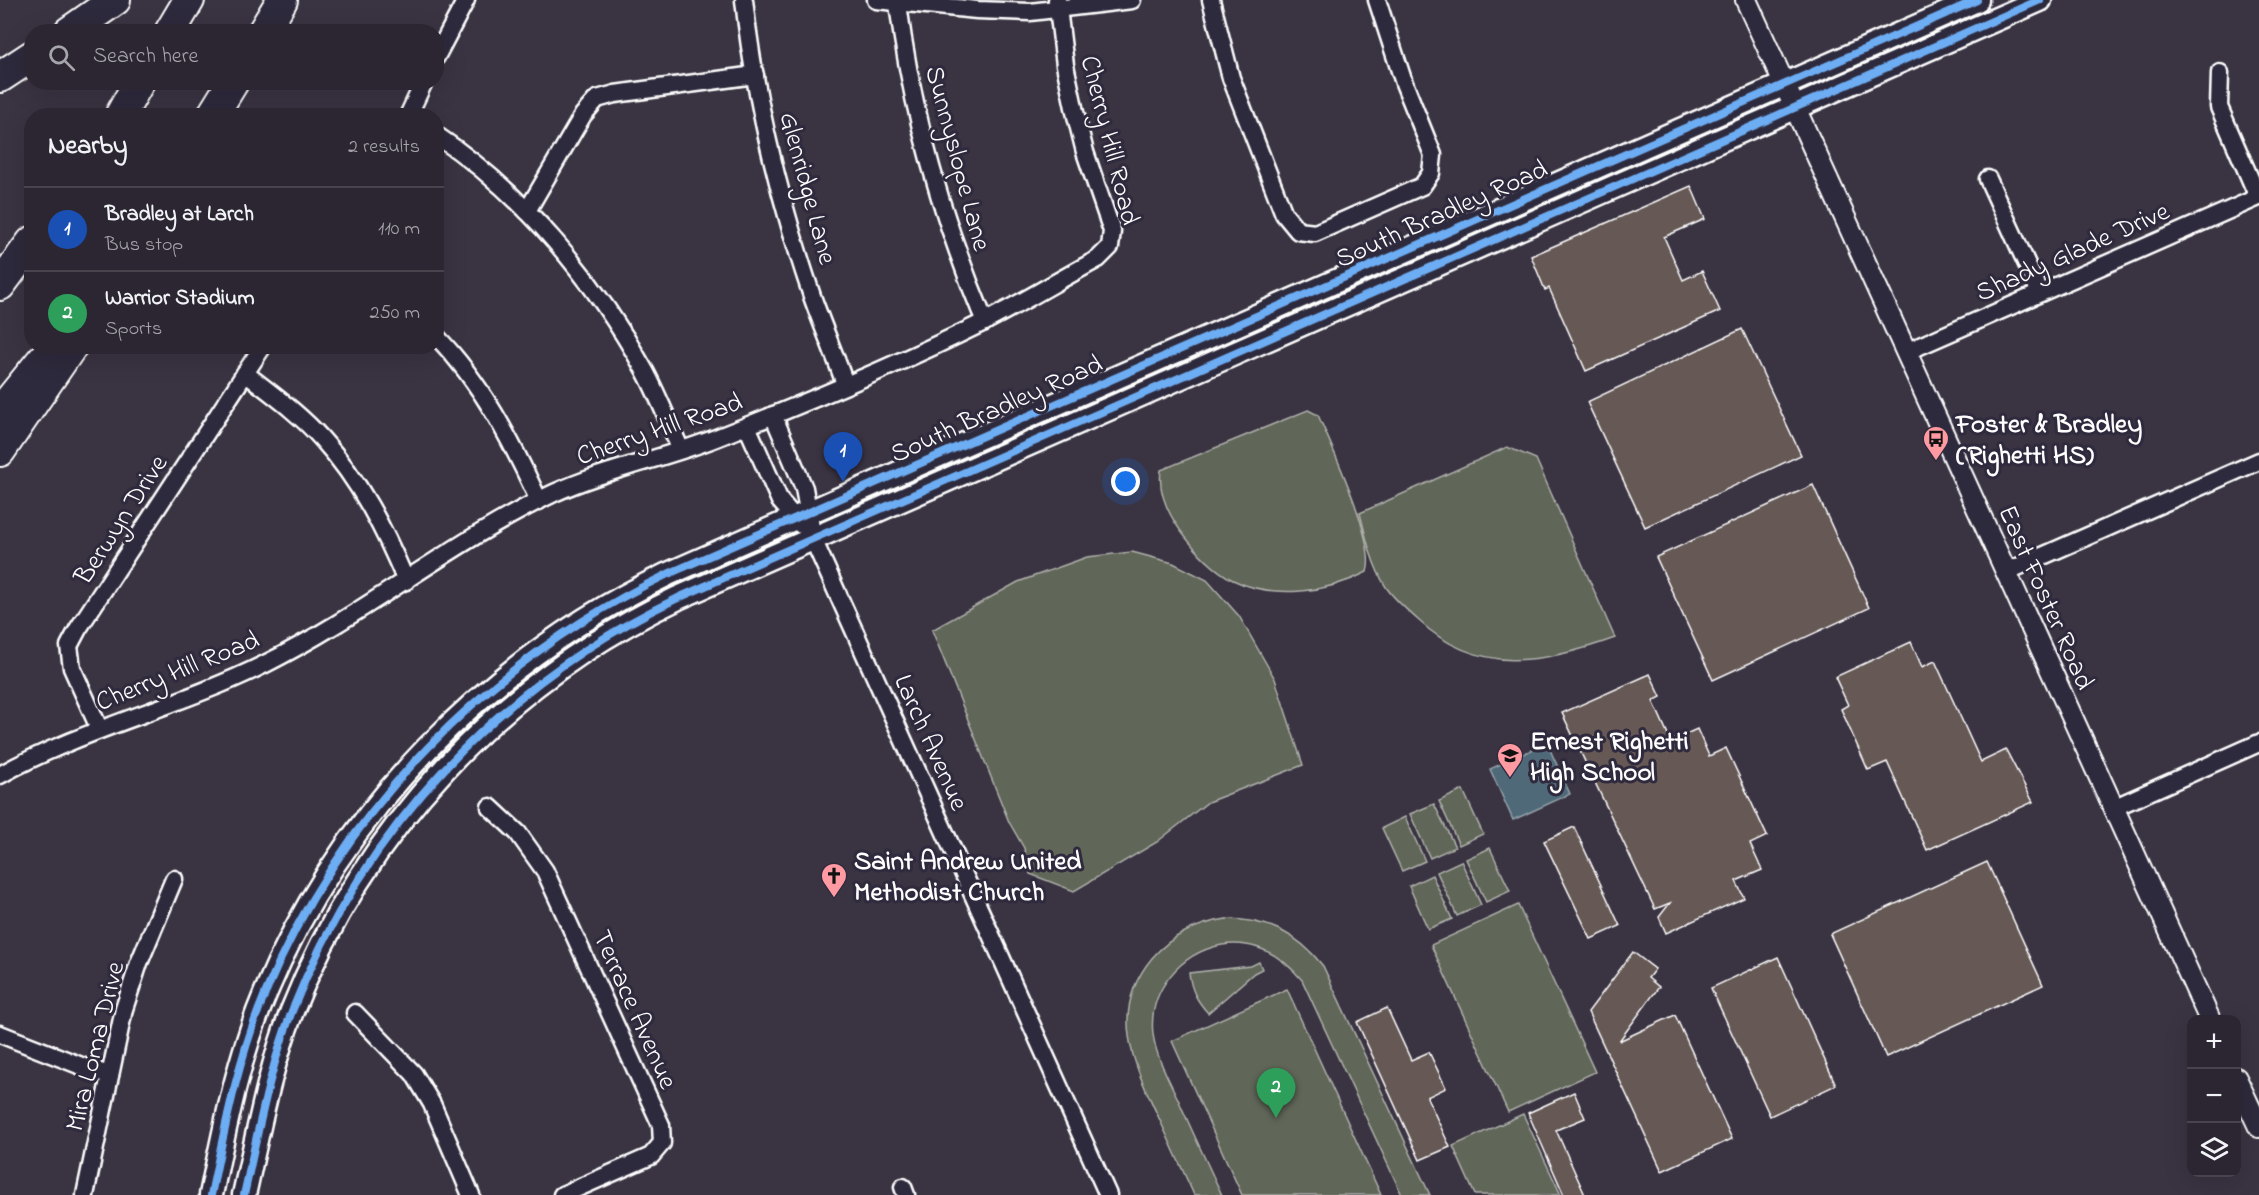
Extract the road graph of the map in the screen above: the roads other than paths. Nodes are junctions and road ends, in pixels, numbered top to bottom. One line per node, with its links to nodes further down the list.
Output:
1 (115, 0): 15 (highway)
2 (189, 0): 16 (highway)
3 (282, 0): 17 (highway)
4 (466, 0): 18 (street)
5 (744, 0): 21 (street, Glenridge Lane)
6 (876, 0): 13 (street)
7 (1132, 0): 14 (street)
8 (1210, 0): 9 (street)
9 (1377, 0)
10 (1746, 0): 23 (street, East Foster Road)
11 (1977, 0): 23 (main road, South Bradley Road)
12 (2040, 0): 30 (main road, South Bradley Road)
13 (898, 4): 14 (street); 38 (street, Sunnyslope Lane)
14 (1058, 5): 38 (street, Cherry Hill Road)
15 (80, 24)
16 (175, 24)
17 (268, 24)
18 (444, 42)
19 (24, 61): 22 (highway)
20 (2220, 73): 33 (street)
21 (755, 75): 34 (street); 45 (street, Glenridge Lane)
22 (0, 77)
23 (1785, 85): 30 (street, East Foster Road); 53 (main road, South Bradley Road)
24 (135, 90): 27 (highway)
25 (228, 90): 28 (highway)
26 (420, 90): 29 (street)
27 (125, 108)
28 (217, 108)
29 (412, 108)
30 (1795, 108): 40 (street, East Foster Road); 54 (main road, South Bradley Road)
31 (444, 141): 34 (street)
32 (1988, 179): 37 (street)
33 (2259, 197): 37 (street, Shady Glade Drive)
34 (527, 211): 49 (street)
35 (24, 253): 36 (highway)
36 (0, 285)
37 (2040, 293): 40 (street, Shady Glade Drive)
38 (985, 322): 45 (street, Cherry Hill Road)
39 (444, 346): 52 (street)
40 (1906, 352): 55 (street, East Foster Road)
41 (47, 354): 46 (highway)
42 (67, 354): 50 (highway)
43 (258, 354): 44 (street, Berwyn Drive)
44 (245, 373): 56 (street); 57 (street, Berwyn Drive)
45 (845, 384): 47 (street, Cherry Hill Road)
46 (0, 412)
47 (773, 415): 48 (street, Cherry Hill Road); 53 (street, Larch Avenue)
48 (747, 426): 49 (street, Cherry Hill Road); 53 (street)
49 (681, 450): 52 (street, Cherry Hill Road)
50 (0, 451)
51 (2259, 461): 55 (street)
52 (539, 501): 56 (street, Cherry Hill Road)
53 (802, 516): 54 (street, Larch Avenue); 70 (main road, South Bradley Road)
54 (813, 539): 71 (main road, South Bradley Road); 74 (street, Larch Avenue)
55 (2006, 572): 61 (street, East Foster Road)
56 (406, 581): 57 (street, Cherry Hill Road)
57 (99, 728): 59 (street, Cherry Hill Road)
58 (2259, 743): 61 (street)
59 (0, 775)
60 (490, 807): 73 (street, Terrace Avenue)
61 (2113, 808): 64 (street, East Foster Road)
62 (174, 879): 66 (street, Mira Loma Drive)
63 (355, 1013): 72 (street)
64 (2208, 1015)
65 (0, 1034): 66 (street)
66 (110, 1075): 69 (street, Mira Loma Drive)
67 (2241, 1089): 68 (street)
68 (2259, 1127)
69 (85, 1195)
70 (211, 1195)
71 (244, 1195)
72 (471, 1195)
73 (562, 1195)
74 (1106, 1195)

